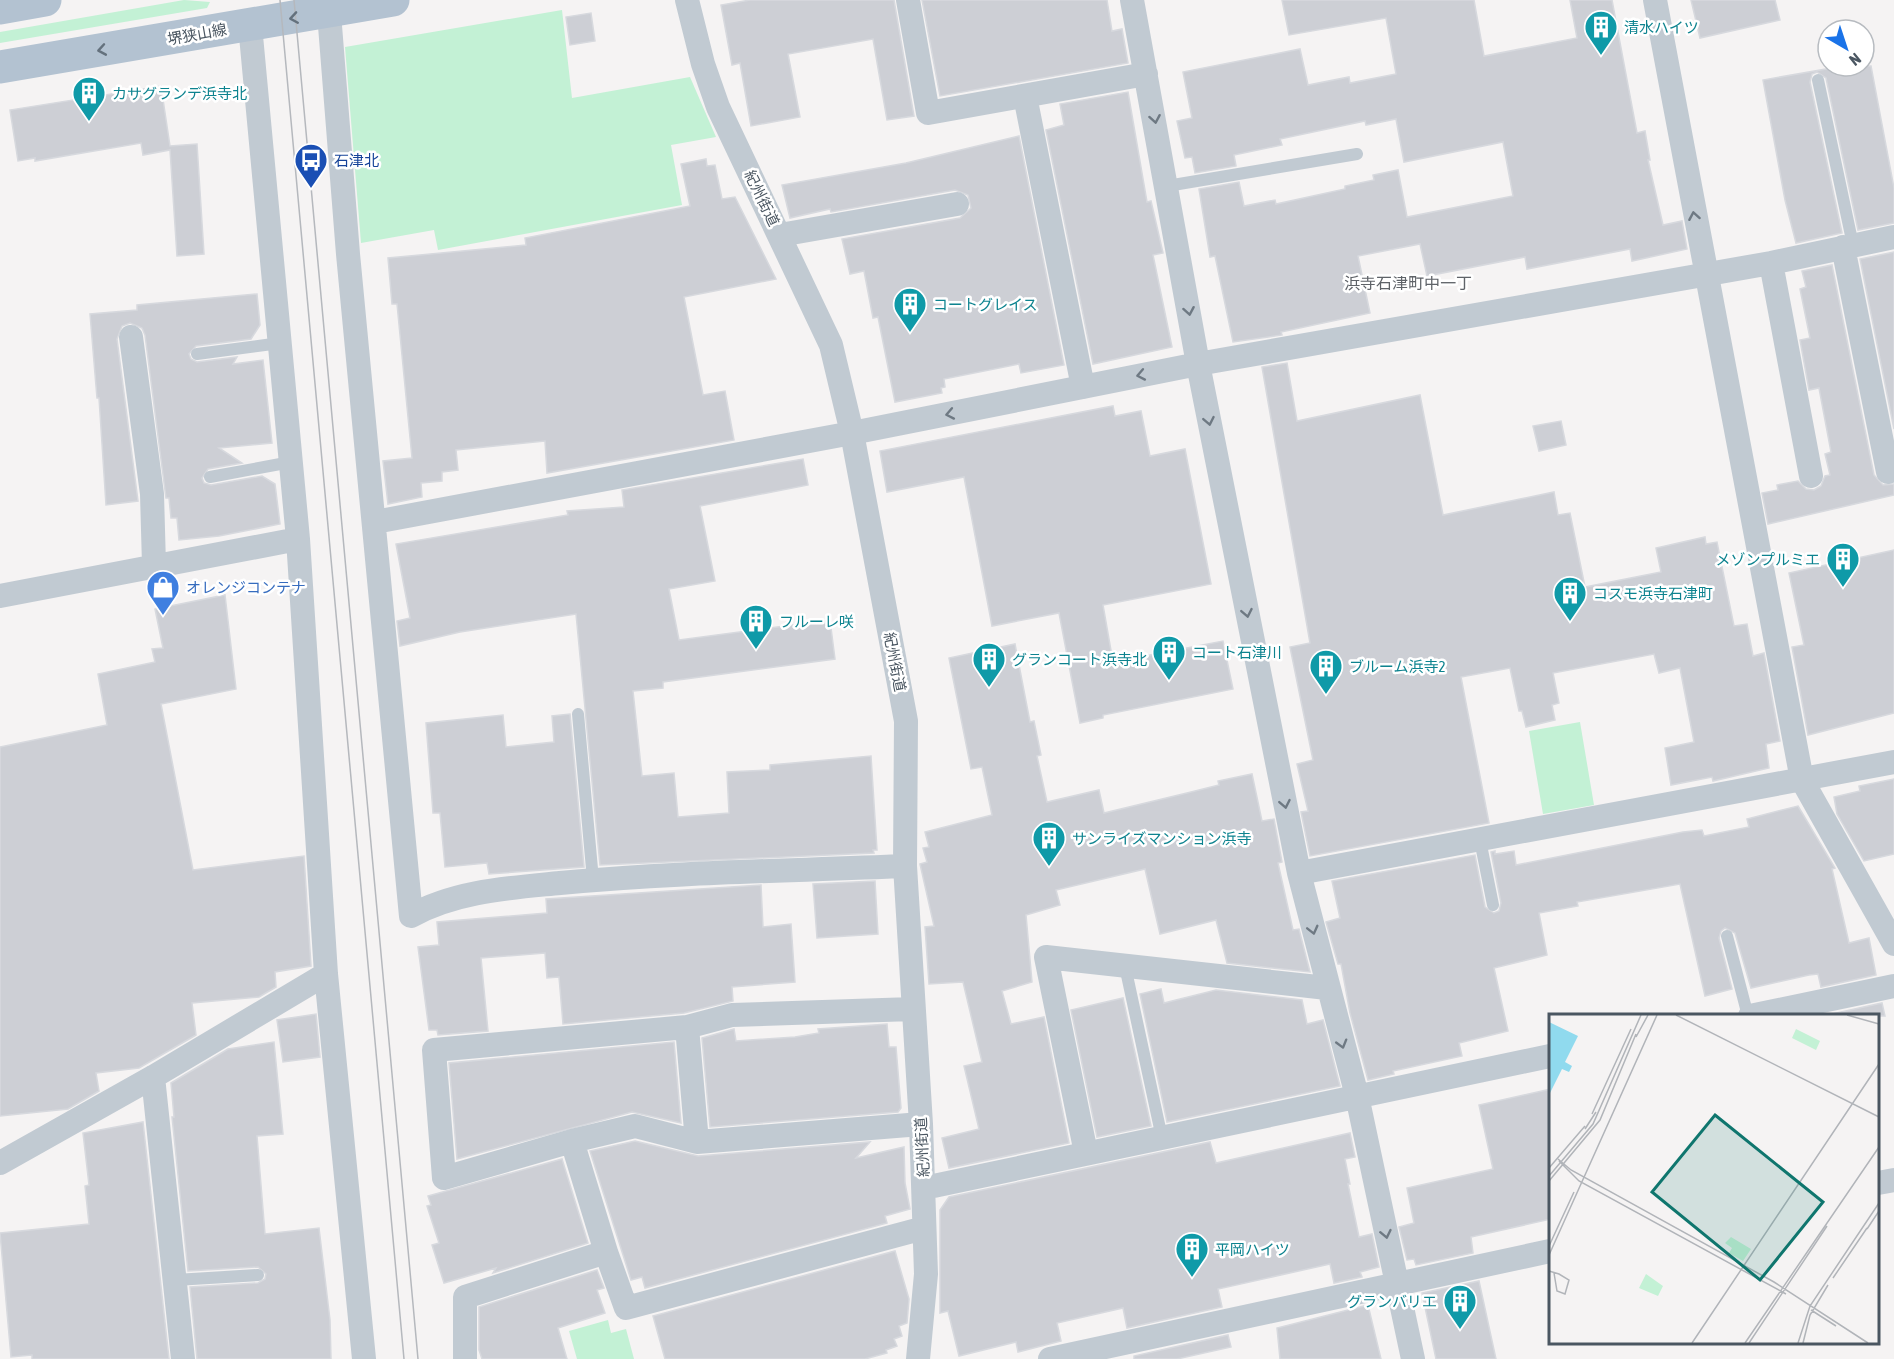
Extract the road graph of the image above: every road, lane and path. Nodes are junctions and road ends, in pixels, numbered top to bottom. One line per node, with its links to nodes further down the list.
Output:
1 (45, 0): 7 (main road)
2 (393, 0): 8 (main road, 堺狭山線)
3 (687, 0): 17 (street, 紀州街道)
4 (908, 0): 13 (street)
5 (1132, 0): 11 (street)
6 (1655, 0): 21 (street, one-way to 6)
7 (0, 8)
8 (329, 13): 9 (main road, 堺狭山線, one-way to 9); 32 (street)
9 (250, 25): 10 (main road, 堺狭山線, one-way to 10); 23 (street)
10 (0, 68)
11 (1146, 74): 13 (street); 15 (street, one-way to 15)
12 (1818, 80): 19 (lane)
13 (1025, 96): 26 (street)
14 (1358, 154): 15 (lane)
15 (1167, 186): 25 (street, one-way to 25)
16 (957, 204): 17 (street)
17 (780, 235): 27 (street, 紀州街道)
18 (1894, 237): 19 (street)
19 (1848, 246): 20 (street); 29 (street)
20 (1771, 263): 21 (street); 30 (street)
21 (1704, 274): 25 (street); 38 (street)
22 (131, 337): 34 (street)
23 (280, 343): 24 (lane); 28 (street)
24 (197, 354)
25 (1198, 364): 26 (street, one-way to 26); 41 (street, one-way to 41)
26 (1083, 387): 27 (street, one-way to 27)
27 (852, 433): 32 (street); 40 (street, 紀州街道)
28 (291, 462): 31 (lane); 33 (street)
29 (1888, 472)
30 (1811, 476)
31 (210, 477)
32 (375, 522): 42 (street)
33 (298, 539): 34 (street); 47 (street)
34 (154, 565): 35 (street)
35 (0, 596)
36 (578, 714): 42 (lane)
37 (1894, 762): 38 (street)
38 (1802, 780): 39 (street); 45 (street)
39 (1480, 840): 41 (street); 43 (lane)
40 (905, 866): 42 (street); 50 (street, 紀州街道)
41 (1299, 873): 49 (street, one-way to 49)
42 (593, 880)
43 (1493, 905)
44 (1728, 936): 51 (lane)
45 (1894, 944)
46 (1125, 966): 49 (street); 58 (lane); 61 (street)
47 (326, 974): 55 (street); 73 (street)
48 (1894, 986): 52 (street)
49 (1327, 988): 56 (street, one-way to 56)
50 (913, 1009): 53 (street); 57 (street, 紀州街道)
51 (1748, 1014)
52 (1759, 1014)
53 (687, 1027): 59 (street); 60 (street)
54 (1549, 1056): 56 (street)
55 (153, 1077): 62 (street); 70 (street)
56 (1357, 1096): 58 (street); 71 (street, one-way to 71)
57 (921, 1124): 60 (street); 65 (street, 紀州街道)
58 (1162, 1137): 61 (street)
59 (572, 1141): 60 (street); 68 (street)
60 (697, 1142)
61 (1086, 1154): 65 (street)
62 (0, 1163)
63 (1894, 1180): 64 (street)
64 (1879, 1183)
65 (924, 1188): 66 (street, 紀州街道)
66 (924, 1228): 68 (street); 75 (street, 紀州街道)
67 (1549, 1251): 71 (street)
68 (606, 1252): 74 (street)
69 (258, 1275): 70 (lane)
70 (175, 1280): 72 (street)
71 (1397, 1284): 76 (street); 77 (street)
72 (183, 1359)
73 (364, 1359)
74 (465, 1359)
75 (918, 1359)
76 (1050, 1359)
77 (1413, 1359)

